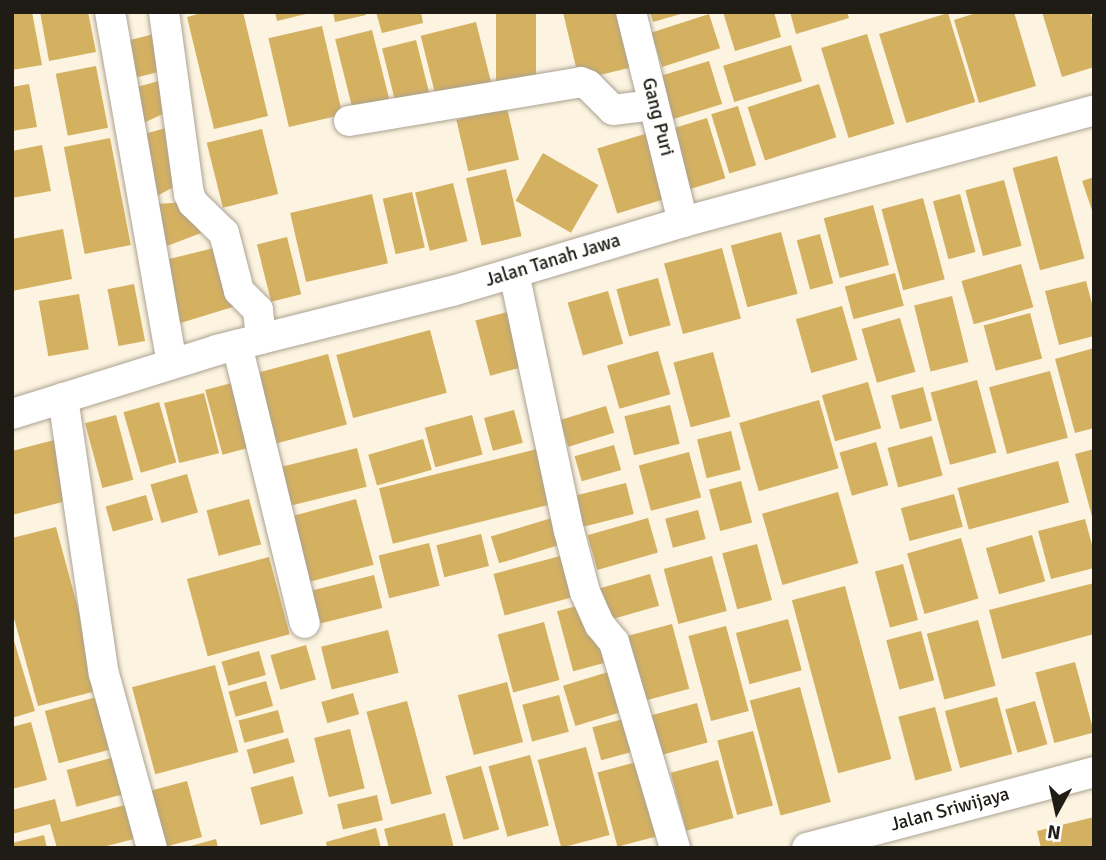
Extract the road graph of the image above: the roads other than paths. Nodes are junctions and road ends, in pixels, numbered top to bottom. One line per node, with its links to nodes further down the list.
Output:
1 (110, 12): 10 (street)
2 (164, 12): 9 (street)
3 (631, 12): 4 (street, Gang Puri)
4 (654, 105): 6 (street); 7 (street, Gang Puri)
5 (1094, 110): 7 (street, Jalan Tanah Jawa)
6 (349, 121)
7 (683, 222): 8 (street, Jalan Tanah Jawa)
8 (514, 273): 9 (street, Jalan Tanah Jawa); 16 (street)
9 (249, 342): 10 (street, Jalan Tanah Jawa); 13 (street)
10 (172, 364): 11 (street, Jalan Tanah Jawa)
11 (62, 398): 12 (street, Jalan Tanah Jawa); 15 (street)
12 (12, 414)
13 (305, 623)
14 (1094, 772): 17 (street, Jalan Sriwijaya)
15 (152, 848)
16 (675, 848)
17 (807, 848)

